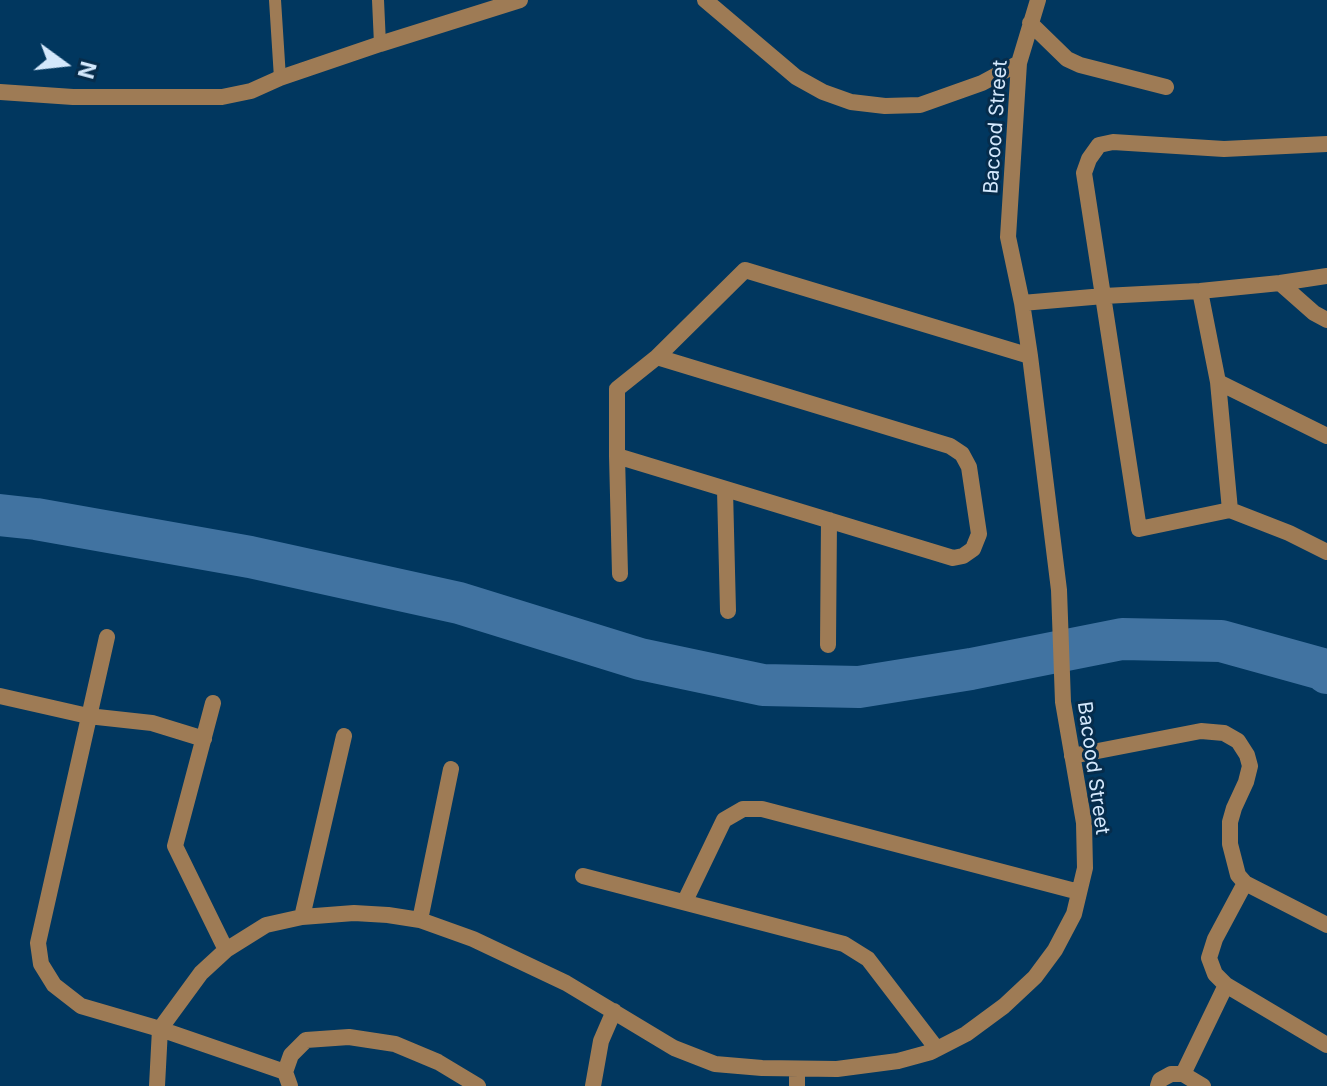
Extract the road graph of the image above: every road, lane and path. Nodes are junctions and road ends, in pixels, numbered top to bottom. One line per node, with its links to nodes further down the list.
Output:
1 (275, 0): 9 (lane)
2 (378, 0): 7 (lane)
3 (520, 0): 7 (street)
4 (705, 0): 8 (street)
5 (1038, 0): 6 (street, Bacood Street)
6 (1030, 23): 8 (street, Bacood Street); 10 (street)
7 (380, 44): 9 (street)
8 (1019, 63): 17 (street, Bacood Street)
9 (280, 78): 11 (street)
10 (1166, 87)
11 (0, 92)
12 (1327, 144): 16 (street)
13 (1327, 276): 14 (street)
14 (1280, 283): 15 (street); 18 (street)
15 (1200, 291): 16 (street); 21 (street)
16 (1104, 296): 17 (street); 25 (street)
17 (1022, 303): 19 (street, Bacood Street)
18 (1327, 320)
19 (1030, 356): 20 (street); 37 (street, Bacood Street)
20 (657, 357): 23 (street); 26 (street)
21 (1218, 382): 22 (street); 25 (street)
22 (1327, 436)
23 (617, 456): 24 (street); 28 (street)
24 (725, 490): 26 (street); 29 (street)
25 (1230, 510): 27 (street)
26 (829, 520): 31 (street)
27 (1327, 552)
28 (620, 574)
29 (728, 611)
30 (107, 637): 34 (street)
31 (828, 645)
32 (0, 696): 34 (street)
33 (213, 703): 36 (street)
34 (88, 716): 36 (street); 49 (street)
35 (344, 736): 43 (street)
36 (204, 739): 46 (street)
37 (1072, 756): 40 (street); 41 (street, Bacood Street)
38 (451, 769): 44 (street)
39 (583, 876): 42 (street)
40 (1245, 883): 45 (street); 47 (street)
41 (1079, 892): 42 (street); 51 (street, Bacood Street)
42 (685, 901): 51 (street)
43 (302, 917): 44 (street, Bacood Street); 46 (street, Bacood Street)
44 (420, 920): 48 (street, Bacood Street)
45 (1327, 925)
46 (226, 950): 49 (street, Bacood Street)
47 (1226, 985): 50 (street); 53 (street)
48 (614, 1011): 52 (street, Bacood Street); 57 (street)
49 (160, 1029): 54 (street); 55 (street)
50 (1327, 1045)
51 (937, 1049): 52 (street, Bacood Street)
52 (797, 1069): 58 (street)
53 (1183, 1074): 59 (street); 60 (street)
54 (288, 1079): 56 (street)
55 (157, 1086)
56 (478, 1086)
57 (593, 1086)
58 (797, 1086)
59 (1158, 1086)
60 (1203, 1086)

